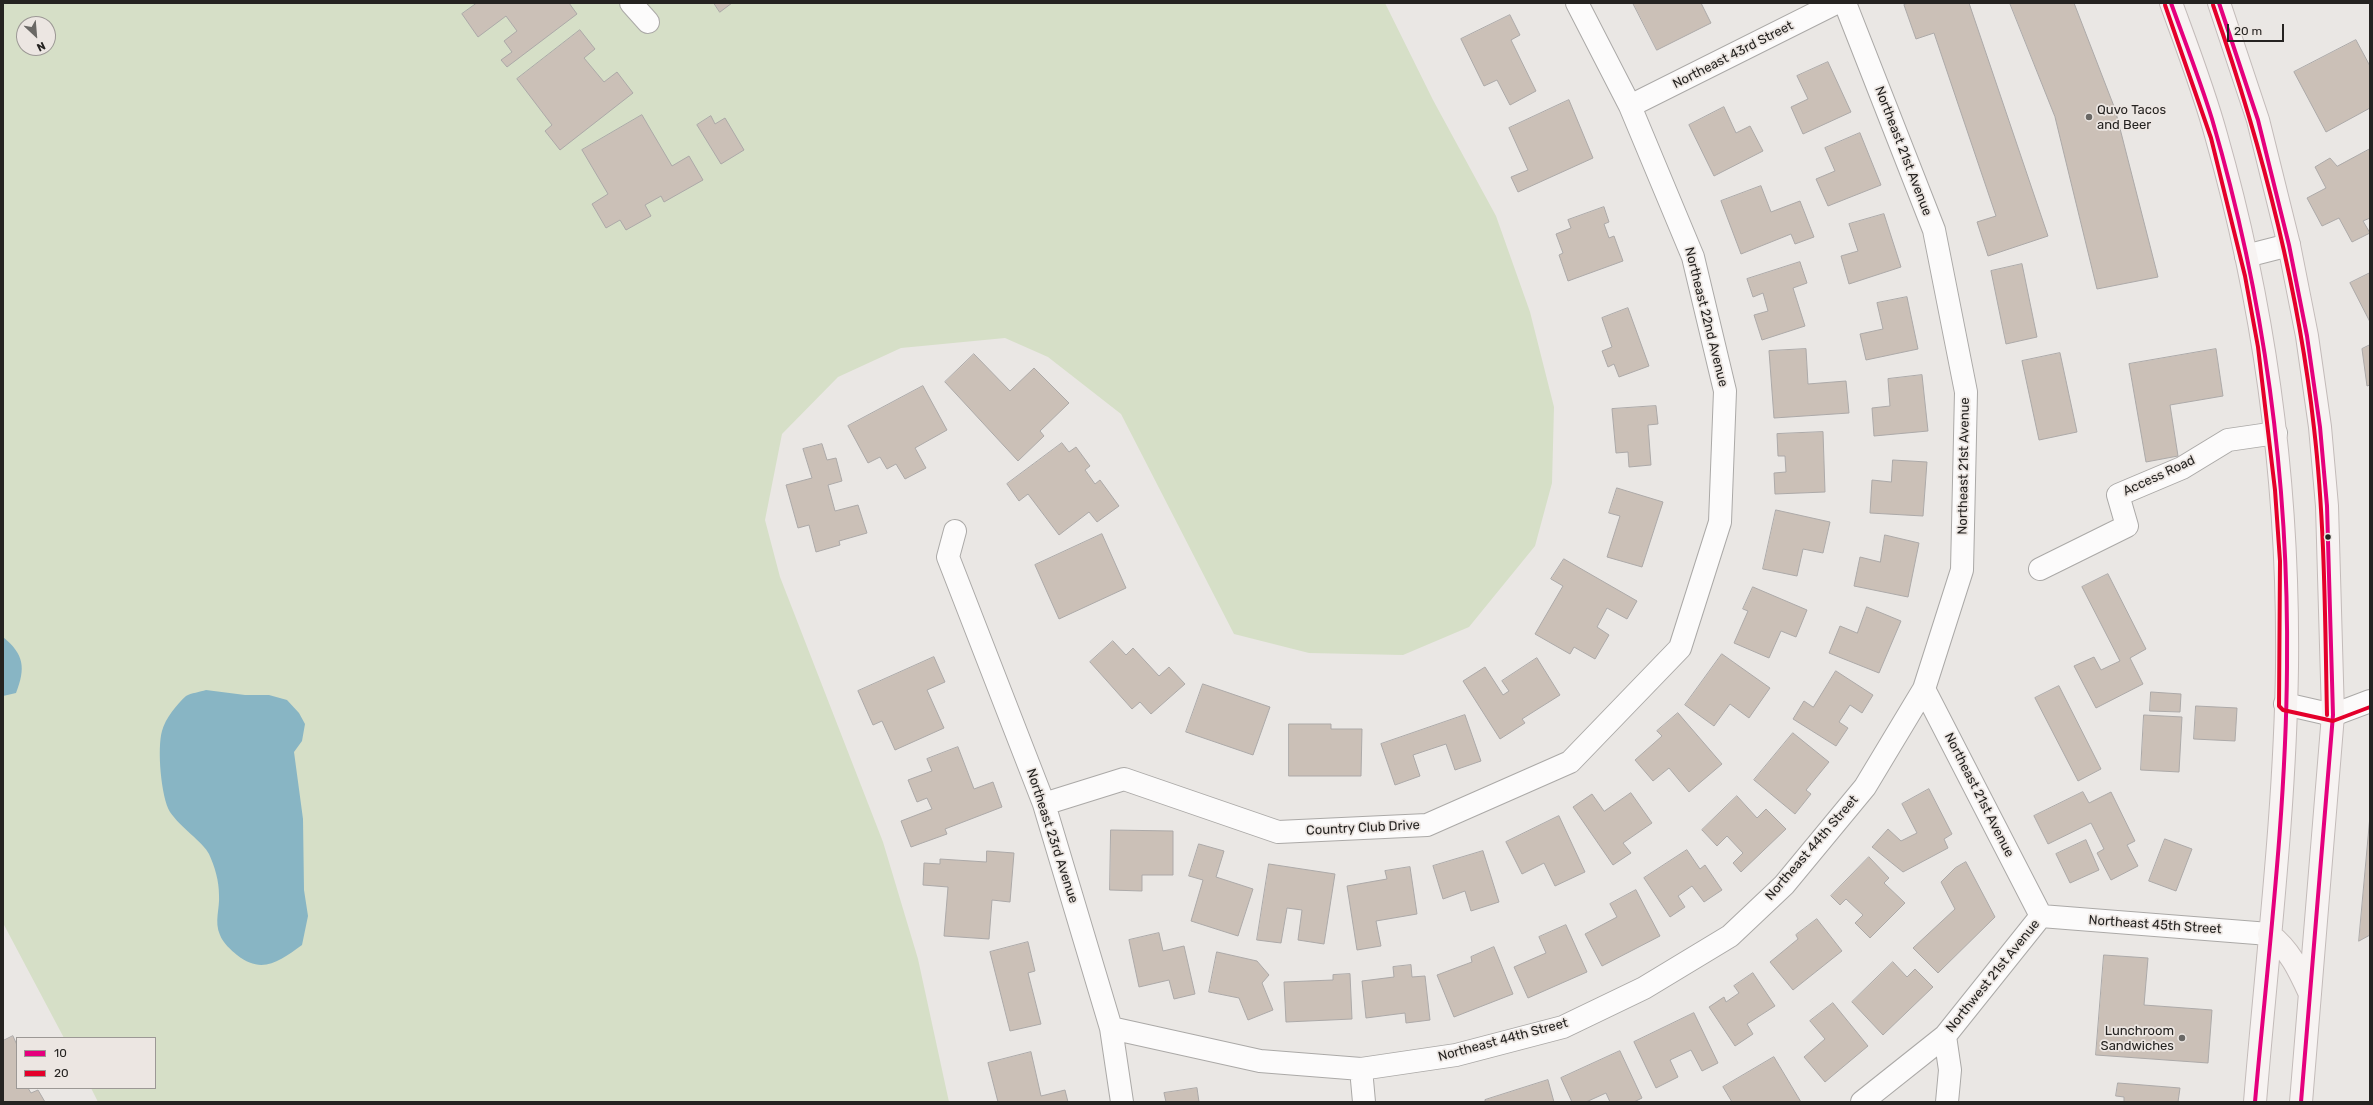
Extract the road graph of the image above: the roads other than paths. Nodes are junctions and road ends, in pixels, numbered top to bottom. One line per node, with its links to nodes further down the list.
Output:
1 (632, 3): 7 (street)
2 (1577, 3): 8 (street, Northeast 22nd Avenue)
3 (1836, 3): 8 (street, Northeast 43rd Street)
4 (1845, 3): 15 (street, Northeast 21st Avenue)
5 (2171, 3): 10 (main road)
6 (2219, 3): 9 (main road)
7 (648, 22)
8 (1630, 106): 14 (street, Northeast 22nd Avenue)
9 (2289, 245): 10 (street); 18 (main road)
10 (2246, 256): 11 (main road)
11 (2276, 433): 13 (street, Access Road); 17 (main road)
12 (955, 531): 19 (street, Northeast 23rd Avenue)
13 (2040, 569)
14 (1680, 648): 19 (street, Country Club Drive)
15 (1924, 688): 20 (street, Northeast 21st Avenue); 25 (street, Northeast 44th Street)
16 (2370, 701): 18 (street)
17 (2285, 704): 18 (street); 21 (main road)
18 (2334, 715): 22 (main road)
19 (1044, 804): 23 (street, Northeast 23rd Avenue)
20 (2041, 916): 21 (street, Northeast 45th Street); 24 (street, Northwest 21st Avenue)
21 (2269, 934): 22 (main road); 30 (main road)
22 (2311, 995): 31 (main road)
23 (1111, 1028): 25 (street, Northeast 44th Street); 26 (street, Northeast 23rd Avenue)
24 (1945, 1036): 28 (street); 29 (street)
25 (1361, 1069): 27 (street)
26 (1122, 1102)
27 (1364, 1102)
28 (1862, 1102)
29 (1947, 1102)
30 (2255, 1102)
31 (2302, 1102)

